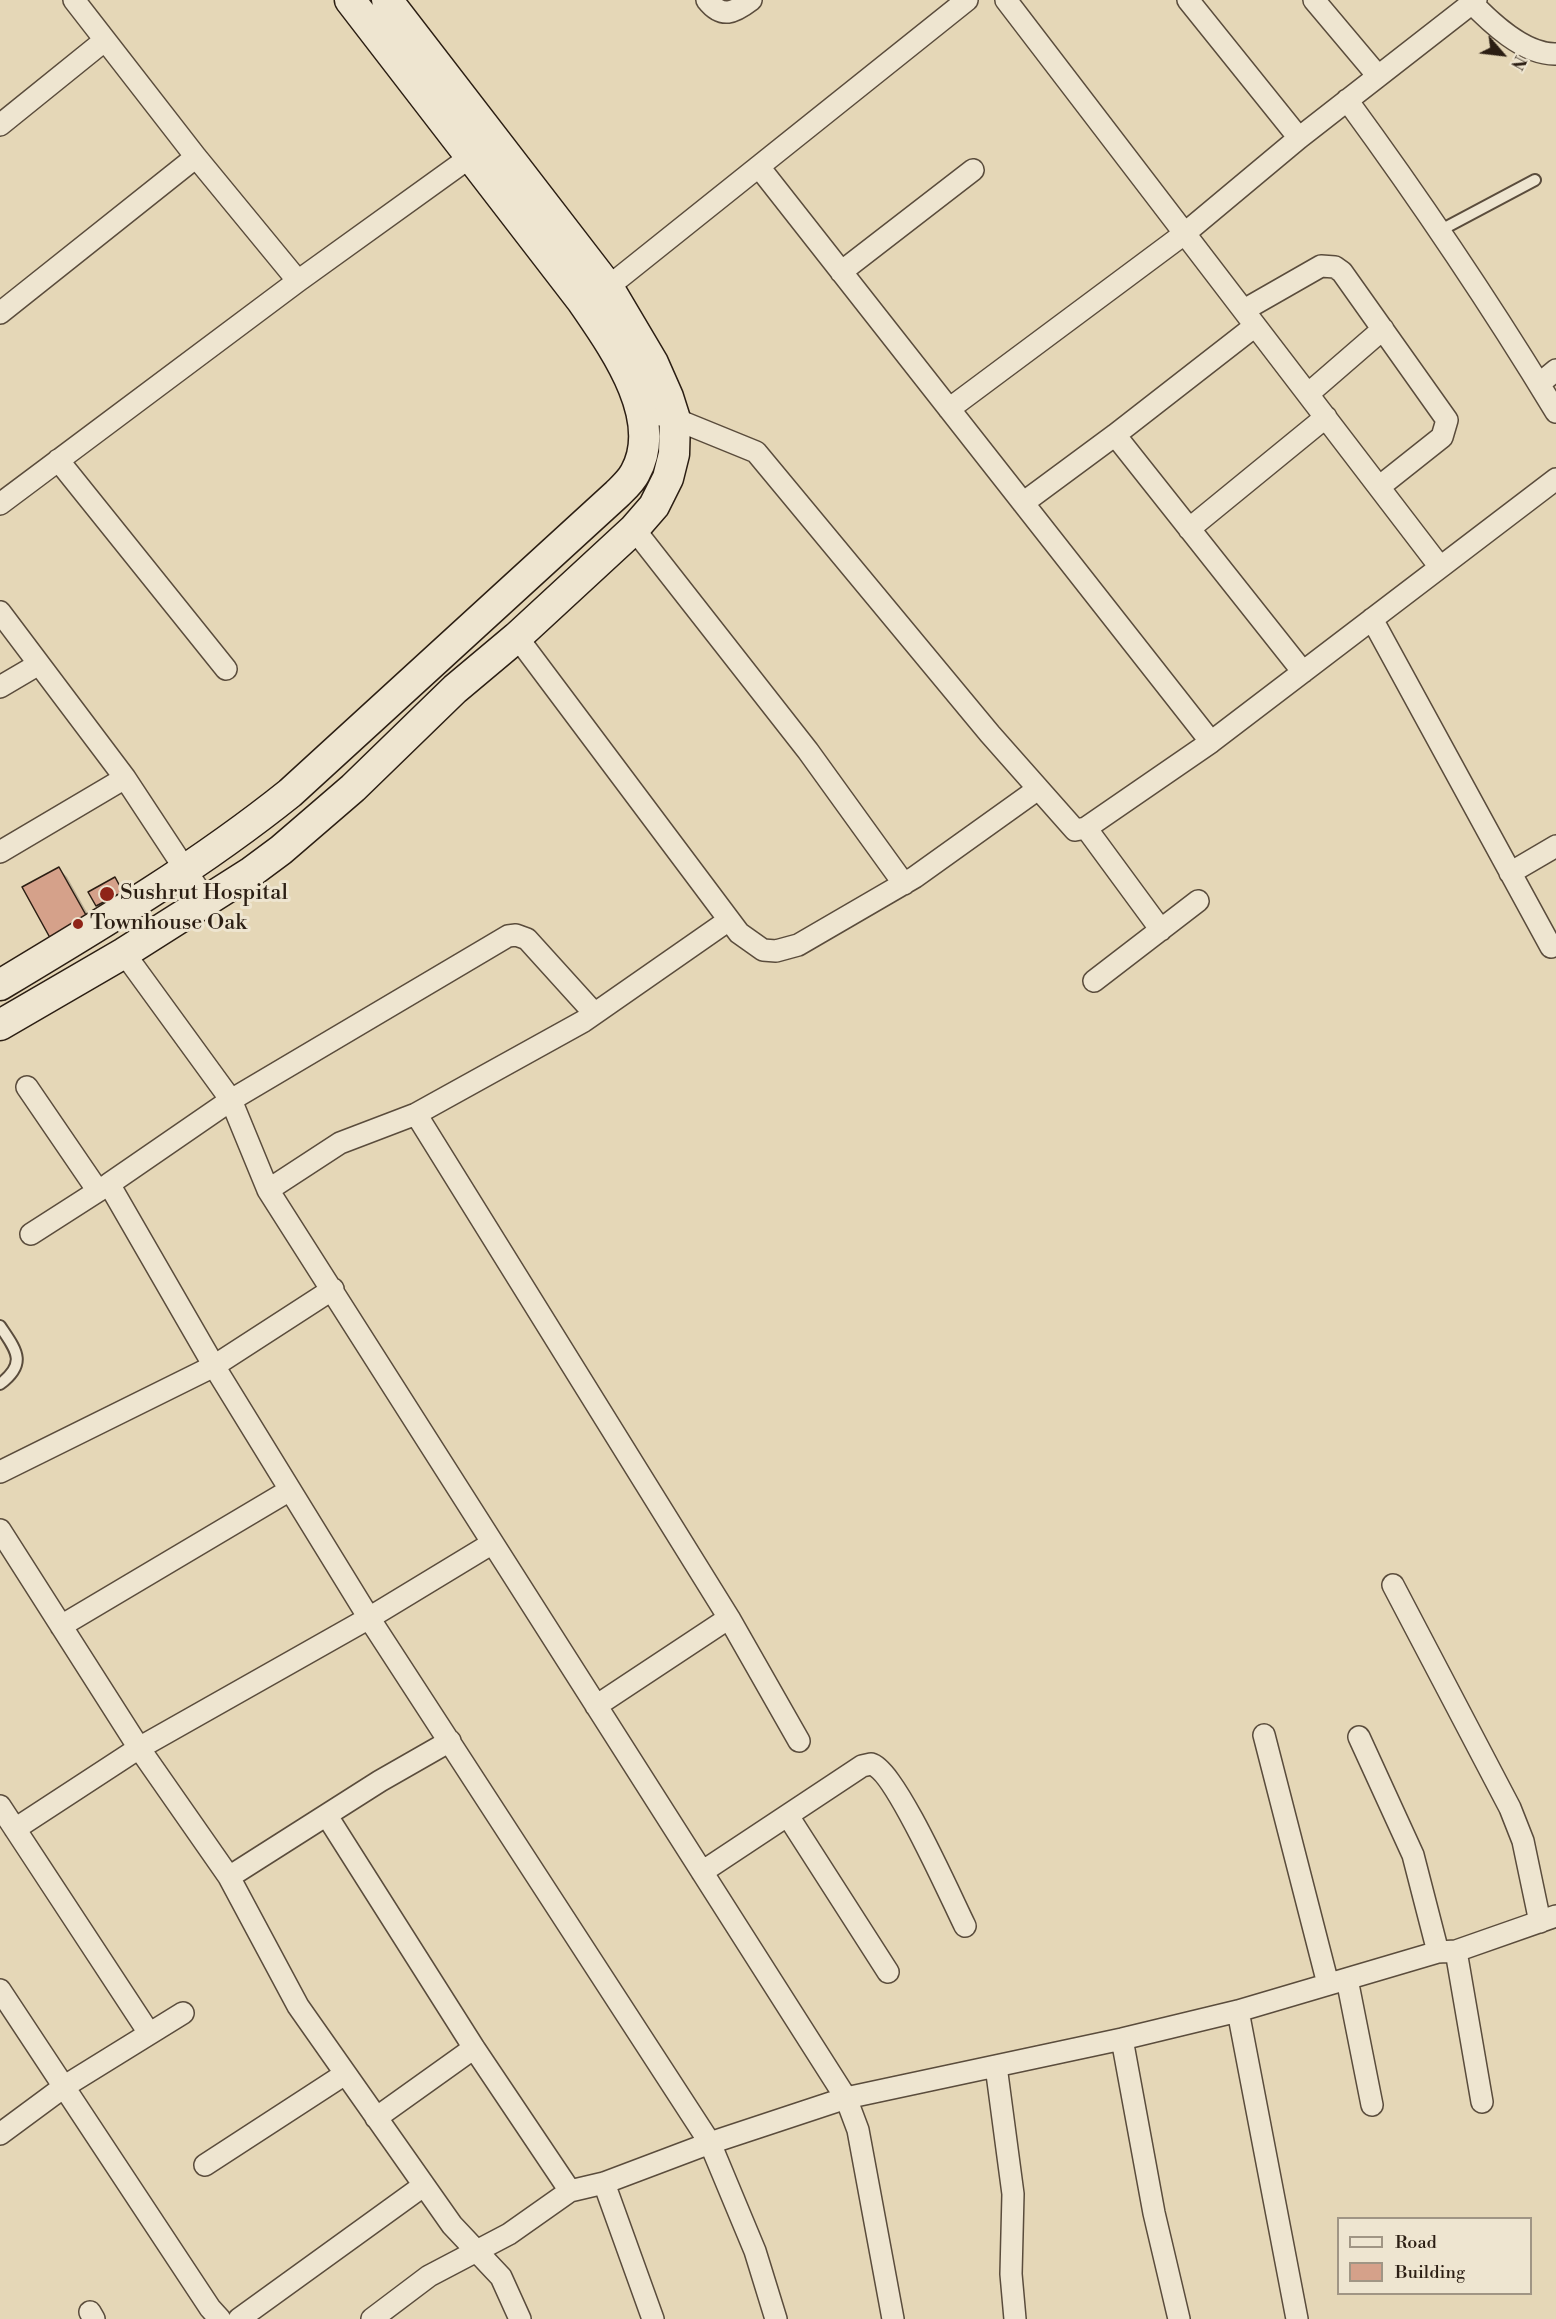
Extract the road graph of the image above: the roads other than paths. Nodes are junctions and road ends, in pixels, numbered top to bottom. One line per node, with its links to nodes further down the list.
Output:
1 (74, 0): 11 (street)
2 (350, 0): 17 (street)
3 (387, 0): 17 (street)
4 (707, 0): 5 (street)
5 (751, 0)
6 (968, 0): 19 (street)
7 (1006, 0): 23 (street)
8 (1314, 0): 13 (street)
9 (1472, 1): 12 (street); 13 (street)
10 (1192, 2): 16 (street)
11 (104, 41): 15 (street); 18 (street)
12 (1556, 54)
13 (1378, 76): 14 (street)
14 (1347, 100): 16 (street); 22 (street)
15 (0, 125)
16 (1299, 138): 23 (street)
17 (483, 148): 25 (street); 26 (street); 34 (street)
18 (196, 157): 25 (street); 27 (street)
19 (759, 167): 24 (street); 26 (street)
20 (973, 170): 24 (street)
21 (1535, 180): 22 (lane)
22 (1441, 231): 31 (street)
23 (1184, 234): 28 (street); 33 (street)
24 (841, 272): 33 (street)
25 (298, 281): 39 (street)
26 (608, 287): 37 (street)
27 (0, 313)
28 (1250, 318): 29 (street); 32 (street); 38 (street)
29 (1383, 329): 32 (street); 41 (street)
30 (1556, 370): 31 (street)
31 (1539, 384): 35 (street)
32 (1308, 394): 36 (street)
33 (949, 408): 42 (street)
34 (639, 409): 37 (street); 60 (street)
35 (1556, 412)
36 (1326, 417): 41 (street); 44 (street)
37 (675, 419): 45 (street); 56 (street)
38 (1115, 435): 42 (street); 44 (street)
39 (58, 460): 43 (street); 51 (street)
40 (1556, 479): 46 (street)
41 (1379, 487): 46 (street)
42 (1023, 503): 54 (street)
43 (0, 504)
44 (1189, 529): 52 (street)
45 (633, 530): 49 (street); 62 (street)
46 (1440, 567): 48 (street)
47 (0, 612): 50 (street)
48 (1372, 619): 52 (street); 61 (street)
49 (517, 637): 63 (street); 65 (street)
50 (39, 664): 53 (street); 55 (street)
51 (226, 669)
52 (1303, 672): 54 (street)
53 (0, 687)
54 (1211, 742): 57 (street)
55 (125, 778): 59 (street); 60 (street)
56 (1038, 789): 57 (street); 62 (street)
57 (1086, 828): 66 (street)
58 (1556, 846): 61 (street)
59 (0, 852)
60 (186, 871): 63 (street); 70 (street)
61 (1510, 873): 67 (street)
62 (904, 884): 65 (street)
63 (206, 901): 68 (street)
64 (1198, 901): 66 (street)
65 (729, 920): 71 (street)
66 (1161, 930): 69 (street)
67 (1551, 947)
68 (124, 953): 72 (street); 74 (street)
69 (1094, 981)
70 (0, 985)
71 (594, 1013): 74 (street); 75 (street)
72 (0, 1025)
73 (27, 1087): 76 (street)
74 (231, 1100): 76 (street); 77 (street)
75 (416, 1113): 77 (street); 89 (street)
76 (104, 1187): 78 (street); 81 (street)
77 (268, 1190): 79 (street)
78 (31, 1233)
79 (333, 1289): 81 (street); 86 (street)
80 (0, 1326): 82 (lane)
81 (214, 1366): 83 (street); 84 (street)
82 (0, 1384)
83 (0, 1472)
84 (290, 1490): 88 (street); 90 (street)
85 (0, 1530): 90 (street)
86 (491, 1544): 88 (street); 91 (street)
87 (1393, 1585): 103 (street)
88 (369, 1618): 94 (street); 96 (street)
89 (729, 1618): 91 (street); 95 (street)
90 (61, 1626): 96 (street)
91 (596, 1706): 101 (street)
92 (1264, 1735): 107 (street)
93 (1359, 1737): 105 (street)
94 (450, 1741): 98 (street); 122 (street)
95 (799, 1741)
96 (139, 1748): 100 (street); 102 (street)
97 (0, 1806): 100 (street)
98 (327, 1816): 102 (street); 113 (street)
99 (788, 1816): 101 (street); 104 (street); 106 (street)
100 (15, 1829): 111 (street)
101 (702, 1872): 117 (street)
102 (229, 1877): 115 (street)
103 (1548, 1919): 105 (street)
104 (965, 1926)
105 (1447, 1951): 107 (street); 118 (street)
106 (888, 1972)
107 (1337, 1982): 109 (street); 119 (street)
108 (0, 1990): 116 (street)
109 (1238, 2011): 112 (street); 137 (street)
110 (183, 2013): 111 (street)
111 (149, 2032): 116 (street)
112 (1122, 2039): 114 (street); 136 (street)
113 (474, 2048): 120 (street); 126 (street)
114 (996, 2066): 117 (street); 135 (street)
115 (345, 2074): 120 (street); 123 (street)
116 (65, 2086): 121 (street); 128 (street)
117 (846, 2098): 122 (street); 134 (street)
118 (1482, 2102)
119 (1372, 2105)
120 (376, 2118): 125 (street)
121 (0, 2134)
122 (710, 2144): 124 (street); 133 (street)
123 (205, 2165)
124 (604, 2183): 126 (street); 132 (street)
125 (423, 2186): 127 (street); 129 (street)
126 (570, 2191): 127 (street)
127 (476, 2251): 130 (street); 131 (street)
128 (220, 2319)
129 (239, 2319)
130 (372, 2319)
131 (520, 2319)
132 (653, 2319)
133 (776, 2319)
134 (893, 2319)
135 (1015, 2319)
136 (1179, 2319)
137 (1297, 2319)

